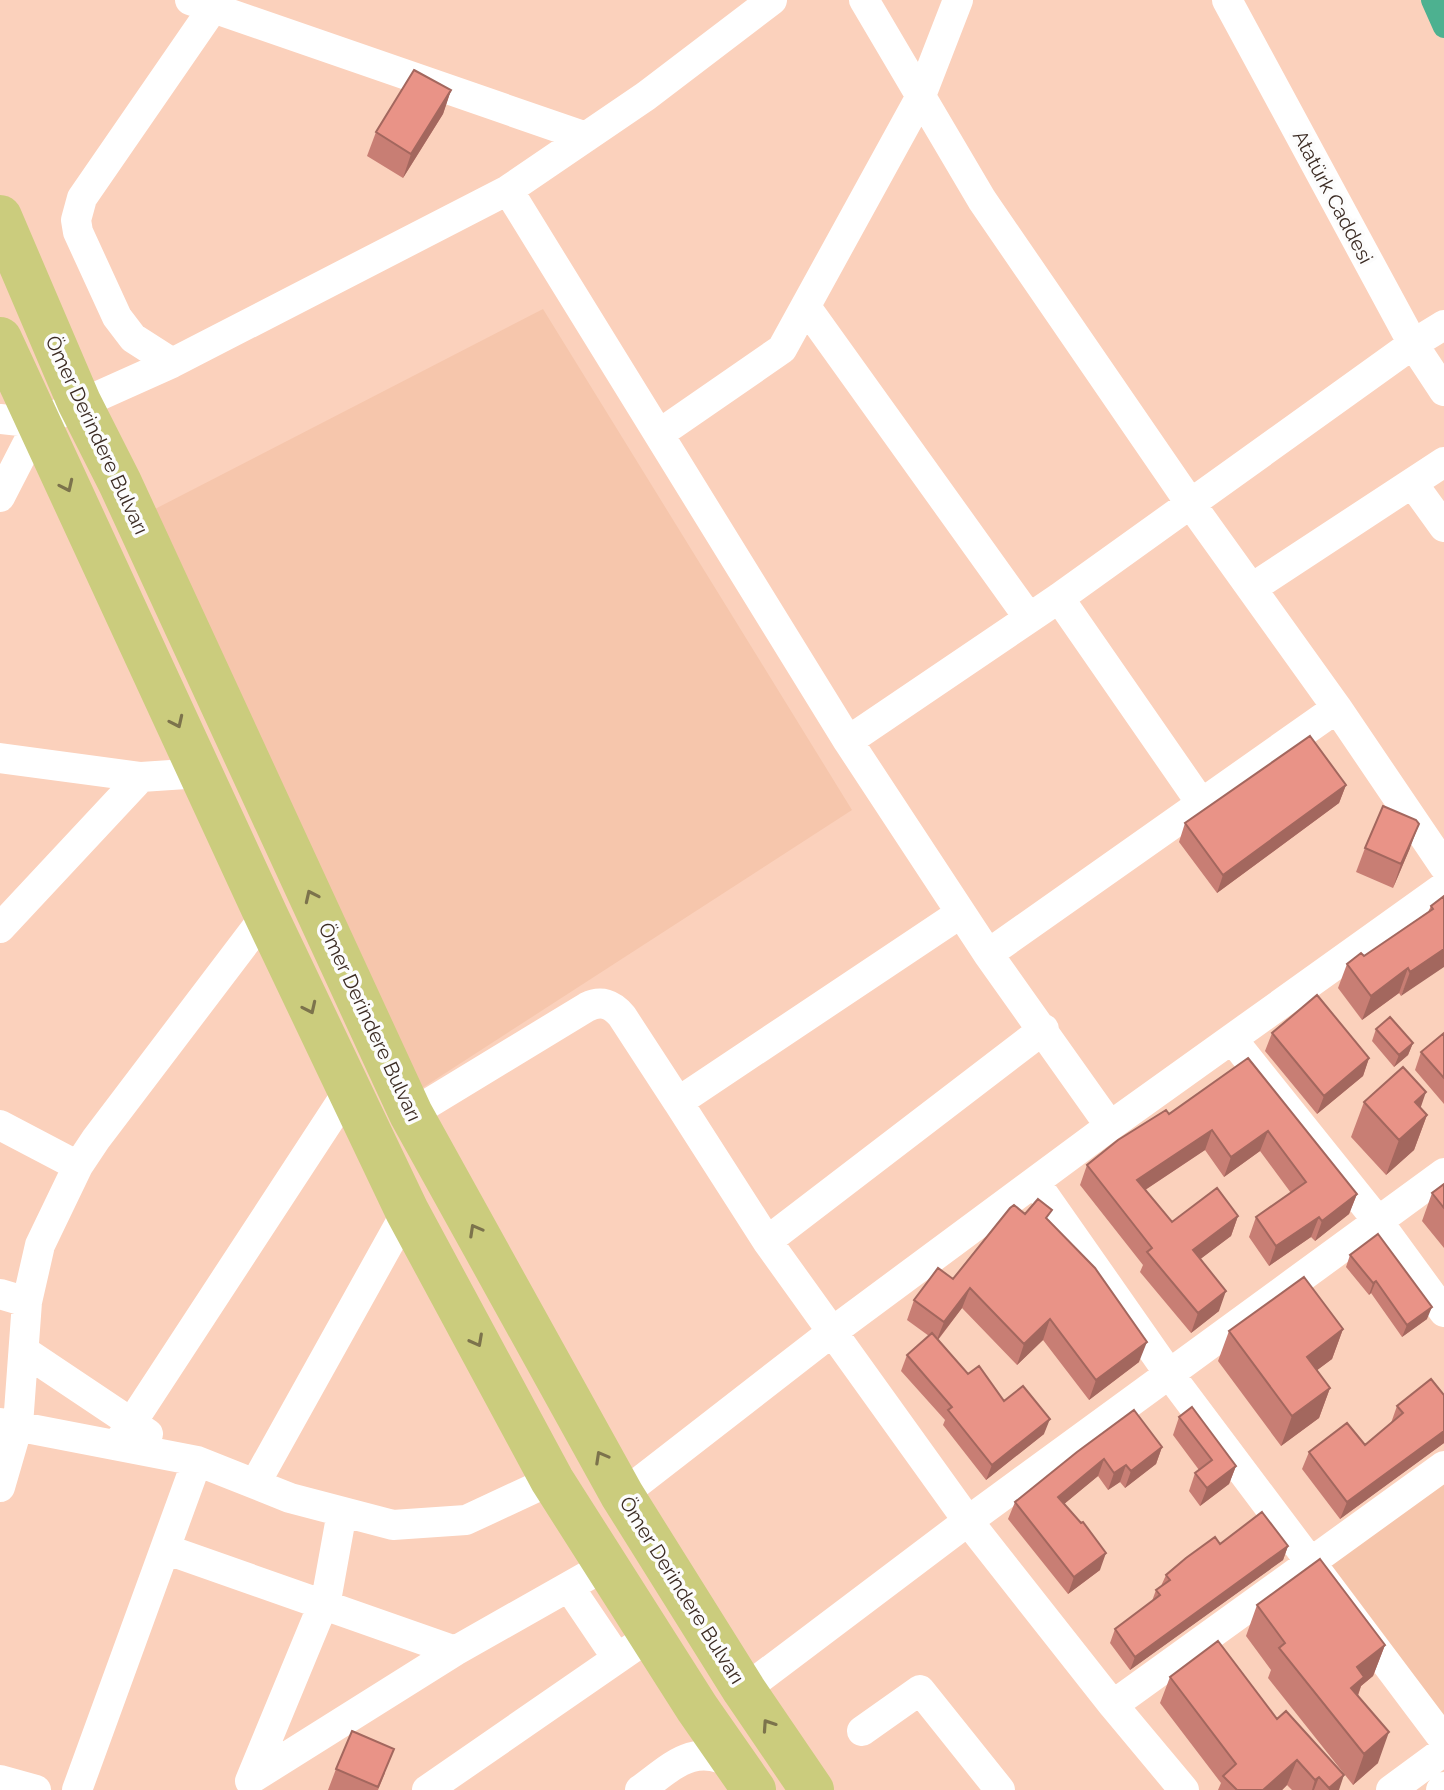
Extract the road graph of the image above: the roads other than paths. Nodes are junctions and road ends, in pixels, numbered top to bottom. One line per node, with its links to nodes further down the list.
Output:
1 (772, 0): 7 (street)
2 (864, 0): 6 (street)
3 (958, 0): 6 (street)
4 (1227, 0): 13 (street, Atatürk Caddesi)
5 (202, 4): 7 (street); 14 (street)
6 (920, 98): 10 (street); 22 (street)
7 (586, 137): 8 (street)
8 (508, 190): 14 (street); 18 (street)
9 (0, 217): 16 (highway, Ömer Derindere Bulvarı)
10 (806, 307): 18 (street); 26 (street)
11 (1444, 325): 13 (street)
12 (0, 339): 17 (highway)
13 (1413, 344): 15 (street, Atatürk Caddesi); 22 (street)
14 (172, 363): 16 (street)
15 (1444, 391)
16 (79, 402): 17 (street); 43 (highway, Ömer Derindere Bulvarı, one-way to 16)
17 (19, 421): 21 (street); 30 (highway, one-way to 30)
18 (659, 434): 28 (street)
19 (1444, 462): 20 (street)
20 (1413, 484): 23 (street); 24 (street)
21 (0, 497)
22 (1190, 503): 24 (street); 25 (street)
23 (1444, 527)
24 (1252, 588): 27 (street)
25 (1059, 598): 26 (street); 32 (street)
26 (1029, 618): 28 (street)
27 (1337, 708): 32 (street); 33 (street)
28 (848, 741): 35 (street)
29 (0, 758): 31 (street)
30 (201, 773): 31 (street); 37 (highway)
31 (141, 777): 36 (street)
32 (1201, 803): 38 (street)
33 (1444, 866)
34 (1444, 887): 40 (street)
35 (961, 913): 38 (street); 42 (street)
36 (4, 915)
37 (266, 915): 41 (highway, one-way to 41); 46 (street)
38 (988, 954): 39 (street)
39 (1044, 1029): 45 (street); 51 (street)
40 (1232, 1039): 45 (street); 50 (street)
41 (349, 1090): 49 (highway); 58 (street)
42 (678, 1102): 43 (street); 51 (street)
43 (411, 1114): 64 (highway, Ömer Derindere Bulvarı, one-way to 43)
44 (0, 1125): 46 (street)
45 (1110, 1126): 48 (street)
46 (78, 1166): 52 (street)
47 (1444, 1173): 50 (street)
48 (1035, 1182): 54 (street); 56 (street)
49 (407, 1211): 61 (highway, one-way to 61); 62 (street)
50 (1377, 1220): 53 (street); 56 (street)
51 (767, 1241): 54 (street)
52 (14, 1298): 55 (street)
53 (1444, 1312)
54 (832, 1332): 64 (street); 66 (street)
55 (24, 1351): 57 (street); 58 (street)
56 (1170, 1375): 66 (street); 68 (street)
57 (9, 1424): 58 (street); 63 (street)
58 (124, 1434): 59 (street)
59 (190, 1459): 62 (street); 67 (street)
60 (1444, 1466): 68 (street)
61 (552, 1480): 65 (street); 69 (highway)
62 (255, 1484): 65 (street)
63 (0, 1487)
64 (622, 1495): 73 (highway, Ömer Derindere Bulvarı)
65 (342, 1512): 70 (street)
66 (968, 1521): 73 (street); 74 (street)
67 (165, 1549): 70 (street); 84 (street)
68 (1309, 1563): 74 (street); 77 (street)
69 (587, 1576): 71 (highway); 72 (street)
70 (322, 1606): 72 (street); 82 (street)
71 (633, 1647): 75 (highway); 85 (street)
72 (455, 1651): 82 (street)
73 (744, 1690): 87 (highway, Ömer Derindere Bulvarı, one-way to 73)
74 (1113, 1705): 89 (street)
75 (697, 1708): 79 (street); 80 (highway)
76 (862, 1731): 88 (street)
77 (1444, 1740)
78 (1444, 1751): 90 (street)
79 (686, 1757): 80 (street); 86 (street)
80 (745, 1777)
81 (0, 1780): 83 (street)
82 (249, 1784)
83 (36, 1790)
84 (77, 1790)
85 (427, 1790)
86 (640, 1790)
87 (812, 1790)
88 (1000, 1790)
89 (1184, 1790)
90 (1391, 1790)

